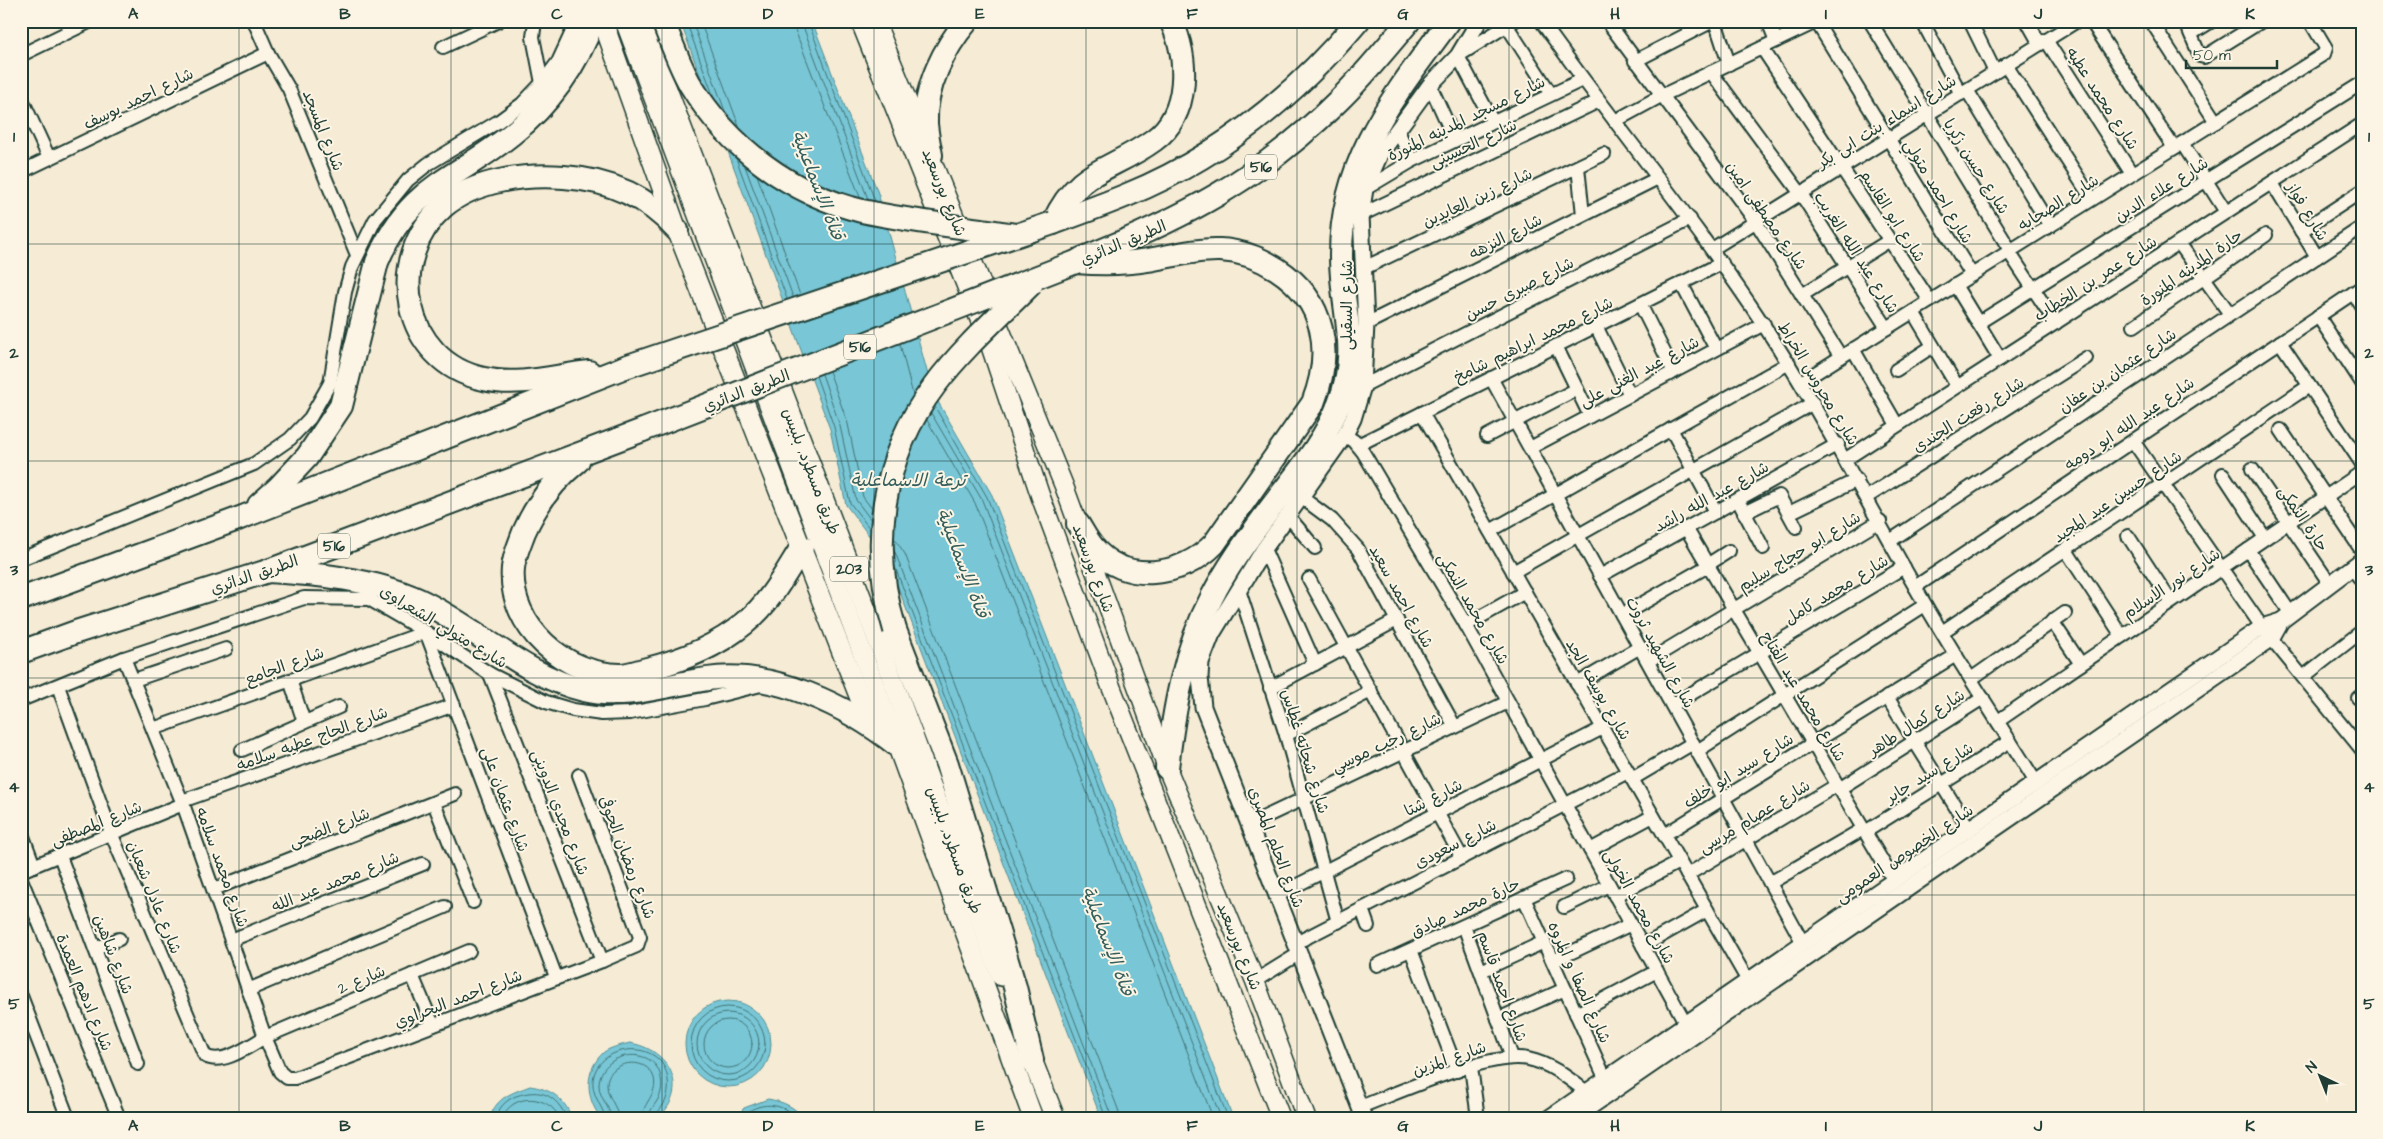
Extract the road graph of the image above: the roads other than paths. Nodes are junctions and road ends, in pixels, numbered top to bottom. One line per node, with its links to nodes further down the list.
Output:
1 (91, 21): 42 (street)
2 (254, 21): 41 (street, شارع المسجد)
3 (498, 21): 39 (street)
4 (535, 21): 49 (street)
5 (577, 21): 49 (street)
6 (593, 21): 177 (highway)
7 (606, 21): 89 (main road)
8 (625, 21): 259 (main road, طريق مسطرد, بلبيس / 203)
9 (641, 21): 343 (main road, طريق مسطرد, بلبيس / 203)
10 (663, 21): 92 (highway, bridge)
11 (860, 21): 154 (main road, شارع بورسعيد)
12 (875, 21): 67 (main road, شارع بورسعيد)
13 (967, 21): 67 (highway)
14 (1171, 21): 86 (highway)
15 (1358, 21): 86 (highway, 516)
16 (1408, 21): 99 (highway, الطريق الدائري / 516)
17 (1449, 21): 268 (highway)
18 (1479, 21): 43 (street, شارع السقيلى)
19 (1541, 21): 48 (street, شارع محروس الخراط)
20 (1607, 21): 44 (street, شارع مصطفى امين)
21 (1714, 21): 44 (street); 45 (street)
22 (1768, 21): 37 (street)
23 (1817, 21): 37 (street); 63 (street, شارع احمد متولي)
24 (1870, 21): 57 (street, شارع حسن زكريا)
25 (1922, 21): 52 (street)
26 (1970, 21): 46 (street)
27 (2027, 21): 38 (street, شارع محمد عطيه)
28 (2076, 21): 38 (street, شارع اسماء بنت ابى بكر)
29 (2091, 21): 65 (street)
30 (2151, 21): 60 (street)
31 (2186, 21): 36 (street)
32 (2212, 21): 36 (street)
33 (2262, 21): 36 (street)
34 (2310, 21): 60 (street, شارع الصحابه)
35 (1511, 24): 43 (street); 53 (street)
36 (2191, 34)
37 (1776, 41): 40 (street)
38 (2043, 42): 46 (street, شارع اسماء بنت ابى بكر); 73 (street, شارع محمد عطيه)
39 (443, 47)
40 (1762, 48): 45 (street); 71 (street, شارع ابو القاسم)
41 (268, 53): 68 (street, شارع احمد يوسف); 97 (street, شارع المسجد)
42 (21, 55)
43 (1458, 56): 51 (street, شارع السقيلى); 59 (street)
44 (1635, 61): 54 (street, شارع مصطفى امين)
45 (1728, 64): 47 (street)
46 (2001, 69): 52 (street, شارع اسماء بنت ابى بكر); 80 (street)
47 (1711, 72): 54 (street); 79 (street, شارع عبد الله الغريب)
48 (1582, 80): 53 (street, شارع مسجد المدينه المنورة); 56 (street, شارع محروس الخراط)
49 (542, 83): 97 (street)
50 (2362, 83): 75 (street, شارع علاء الدين)
51 (1430, 86): 62 (street, شارع السقيلى); 64 (street)
52 (1964, 92): 57 (street, شارع اسماء بنت ابى بكر); 87 (street)
53 (1551, 94): 59 (street, شارع مسجد المدينه المنورة)
54 (1661, 96): 58 (street); 85 (street, شارع مصطفى امين)
55 (21, 97): 68 (street)
56 (1599, 101): 58 (street, شارع محروس الخراط); 82 (street, شارع الحسينى)
57 (1927, 115): 63 (street, شارع اسماء بنت ابى بكر); 96 (street, شارع حسن زكريا)
58 (1615, 121): 74 (street, شارع محروس الخراط)
59 (1493, 122): 64 (street, شارع مسجد المدينه المنورة)
60 (2216, 122): 65 (street, شارع الصحابه)
61 (2362, 124): 76 (street, شارع عمر بن الخطاب)
62 (1398, 131): 69 (street); 77 (street, شارع السقيلى)
63 (1889, 139): 71 (street, شارع اسماء بنت ابى بكر); 103 (street, شارع احمد متولي)
64 (1455, 140): 69 (street, شارع مسجد المدينه المنورة)
65 (2178, 146): 73 (street, شارع الصحابه); 75 (street)
66 (1604, 154): 70 (street, شارع زين العابدين)
67 (931, 155): 149 (main road, شارع بورسعيد)
68 (49, 158): 72 (street, شارع احمد يوسف)
69 (1412, 161): 77 (street, شارع مسجد المدينه المنورة)
70 (1578, 167): 83 (street); 102 (street, شارع زين العابدين)
71 (1843, 168): 79 (street, شارع اسماء بنت ابى بكر); 93 (street, شارع ابو القاسم)
72 (21, 172)
73 (2132, 174): 80 (street, شارع الصحابه)
74 (1658, 178): 83 (street, شارع النزهه); 84 (street, شارع محروس الخراط)
75 (2206, 180): 81 (street); 108 (street, شارع علاء الدين)
76 (2272, 182): 81 (street, شارع عمر بن الخطاب); 90 (street, شارع فواز)
77 (1365, 189): 82 (street, شارع السقيلى)
78 (2362, 191): 90 (street)
79 (1801, 194): 85 (street, شارع اسماء بنت ابى بكر); 101 (street, شارع عبد الله الغريب)
80 (2092, 199): 87 (street, شارع الصحابه)
81 (2226, 212): 94 (street, شارع عمر بن الخطاب)
82 (1361, 215): 102 (street, شارع السقيلى)
83 (1583, 215): 119 (street, شارع النزهه)
84 (1690, 220): 95 (street, شارع محروس الخراط); 139 (street, شارع صبرى حسن)
85 (1756, 222): 95 (street, شارع اسماء بنت ابى بكر); 110 (street, شارع مصطفى امين)
86 (1053, 223): 92 (highway, 516, bridge)
87 (2050, 226): 96 (street, شارع الصحابه)
88 (2362, 227): 98 (street, شارع عثمان بن عفان)
89 (678, 230): 133 (highway); 188 (main road)
90 (2301, 230): 98 (street, شارع فواز)
91 (2266, 234): 104 (street, حارة المدينه المنورة)
92 (1020, 235): 133 (highway, 516, bridge)
93 (1890, 240): 101 (street); 111 (street, شارع ابو القاسم)
94 (2179, 243): 104 (street); 118 (street, شارع عمر بن الخطاب)
95 (1712, 249): 100 (street, شارع محروس الخراط)
96 (2010, 251): 103 (street, شارع الصحابه); 108 (street, شارع حسن زكريا)
97 (357, 256): 196 (street)
98 (2317, 257): 115 (street, شارع عثمان بن عفان)
99 (1076, 262): 105 (highway, الطريق الدائري / 516, bridge); 180 (highway)
100 (1722, 263): 106 (street, شارع محمد ابراهيم شامخ); 120 (street, شارع محروس الخراط)
101 (1847, 266): 110 (street); 123 (street, شارع عبد الله الغريب)
102 (1364, 268): 119 (street, شارع السقيلى)
103 (1972, 275): 107 (street, شارع الصحابه)
104 (2204, 278): 115 (street); 122 (street, حارة المدينه المنورة)
105 (1036, 279): 158 (highway, الطريق الدائري / 516, bridge); 343 (highway, bridge)
106 (1681, 283): 112 (street, شارع محمد ابراهيم شامخ); 127 (street)
107 (1955, 285): 111 (street, شارع الصحابه); 117 (street)
108 (2033, 288): 117 (street, شارع علاء الدين); 118 (street, شارع حسن زكريا)
109 (2357, 290): 113 (street); 116 (street, شارع عبد الله ابو دومه)
110 (1802, 295): 129 (street, شارع مصطفى امين)
111 (1930, 301): 114 (street, شارع الصحابه)
112 (1640, 304): 121 (street, شارع محمد ابراهيم شامخ); 135 (street)
113 (2362, 307)
114 (1913, 312): 123 (street, شارع الصحابه); 126 (street)
115 (2230, 314): 187 (street, شارع عثمان بن عفان)
116 (2318, 316): 124 (street, شارع عبد الله ابو دومه); 138 (street)
117 (1978, 323): 131 (street)
118 (2056, 323): 131 (street, شارع عمر بن الخطاب)
119 (1366, 324): 139 (street, شارع السقيلى)
120 (1764, 324): 127 (street, شارع عبد الغنى على); 132 (street, شارع محروس الخراط)
121 (1596, 326): 125 (street, شارع محمد ابراهيم شامخ); 143 (street)
122 (2134, 326)
123 (1886, 328): 128 (street, شارع الصحابه)
124 (2280, 342): 141 (street); 155 (street, شارع عبد الله ابو دومه)
125 (1556, 346): 136 (street, شارع محمد ابراهيم شامخ); 142 (street)
126 (1934, 346): 134 (street); 140 (street)
127 (1716, 349): 135 (street, شارع عبد الغنى على)
128 (1853, 349): 129 (street, شارع الصحابه); 148 (street)
129 (1841, 357): 137 (street, شارع الصحابه)
130 (2086, 358): 170 (street, شارع رفعت الجندى)
131 (2000, 359): 140 (street, شارع عمر بن الخطاب)
132 (1789, 364): 137 (street, شارع محروس الخراط); 150 (street)
133 (625, 367): 177 (highway, 516)
134 (1896, 370)
135 (1674, 372): 143 (street, شارع عبد الغنى على)
136 (1492, 378): 145 (street, شارع محمد ابراهيم شامخ); 147 (street, شارع الشهيد ثروت)
137 (1801, 382): 144 (street, شارع محروس الخراط)
138 (2362, 383)
139 (1363, 386): 152 (street, شارع السقيلى)
140 (1957, 386): 148 (street, شارع عمر بن الخطاب)
141 (2309, 386): 161 (street); 167 (street, شارع حسين عبد المجيد)
142 (1577, 389): 146 (street); 147 (street)
143 (1630, 395): 146 (street, شارع عبد الغنى على)
144 (1813, 403): 157 (street, شارع محروس الخراط); 163 (street)
145 (1422, 413): 156 (street, شارع محمد ابراهيم شامخ); 183 (street, شارع يوسف الجد)
146 (1590, 416): 159 (street, شارع عبد الغنى على)
147 (1515, 421): 153 (street); 159 (street, شارع الشهيد ثروت)
148 (1897, 426): 160 (street, شارع عمر بن الخطاب)
149 (1040, 429): 154 (main road); 180 (main road, شارع بورسعيد)
150 (1671, 429): 163 (street); 168 (street)
151 (2281, 430): 171 (street)
152 (1345, 436): 156 (street, شارع محمد النمكى); 169 (street, شارع السقيلى)
153 (1487, 436)
154 (1021, 437): 355 (main road, شارع بورسعيد)
155 (2133, 440): 167 (street); 207 (street, شارع عبد الله ابو دومه)
156 (1358, 444): 219 (street, شارع محمد النمكى)
157 (1838, 444): 160 (street, شارع محروس الخراط); 172 (street, شارع عبد الله راشد)
158 (601, 446): 188 (highway); 201 (highway, الطريق الدائري / 516)
159 (1530, 448): 168 (street, شارع الشهيد ثروت)
160 (1846, 459): 166 (street, شارع محروس الخراط)
161 (2362, 464)
162 (2252, 469): 179 (street, حارة النمكى)
163 (1694, 470): 173 (street); 184 (street)
164 (2362, 472): 171 (street, شارع نور الاسلام)
165 (2223, 474): 186 (street)
166 (1857, 480): 170 (street, شارع محروس الخراط); 175 (street)
167 (2163, 484): 192 (street, شارع حسين عبد المجيد); 200 (street)
168 (1555, 494): 183 (street); 184 (street, شارع الشهيد ثروت)
169 (1301, 497): 176 (street, شارع السقيلى); 217 (street, شارع احمد سعيد)
170 (1867, 497): 178 (street, شارع محروس الخراط)
171 (2326, 497): 179 (street, شارع نور الاسلام); 195 (street)
172 (1737, 500): 173 (street, شارع عبد الله راشد); 174 (street)
173 (1716, 512): 182 (street, شارع عبد الله راشد)
174 (1744, 513): 175 (street); 190 (street)
175 (1789, 513): 181 (street)
176 (1288, 516): 189 (street); 191 (street, شارع السقيلى)
177 (235, 520): 210 (highway, 516)
178 (1880, 521): 187 (street, شارع محروس الخراط); 213 (street, شارع ابو حجاج سليم)
179 (2288, 522): 186 (street, شارع نور الاسلام); 206 (street, حارة النمكى)
180 (1078, 524): 268 (main road, شارع بورسعيد)
181 (1796, 527)
182 (1686, 528): 198 (street, شارع محمد عبد الفتاح); 203 (street, شارع عبد الله راشد)
183 (1490, 531): 202 (street, شارع يوسف الجد)
184 (1578, 535): 202 (street); 203 (street, شارع الشهيد ثروت)
185 (2128, 536): 211 (street)
186 (2265, 538): 193 (street, شارع نور الاسلام)
187 (1890, 541): 199 (street, شارع محروس الخراط)
188 (802, 547): 259 (main road)
189 (1315, 548)
190 (1763, 548)
191 (1264, 549): 208 (street, شارع السقيلى); 233 (street)
192 (2066, 550): 222 (street, شارع حسين عبد المجيد); 224 (street)
193 (2248, 550): 200 (street, شارع نور الاسلام); 216 (street)
194 (1729, 551): 198 (street)
195 (2362, 551)
196 (21, 559)
197 (2357, 564): 205 (street); 206 (street, شارع الخصوص العمومى)
198 (1708, 565): 213 (street, شارع محمد عبد الفتاح); 215 (street)
199 (1904, 567): 207 (street, شارع محروس الخراط); 229 (street, شارع محمد كامل)
200 (2221, 568): 211 (street, شارع نور الاسلام); 223 (street)
201 (268, 571): 228 (highway, الطريق الدائري / 516); 240 (highway)
202 (1513, 572): 209 (street, شارع يوسف الجد)
203 (1600, 576): 215 (street, شارع الشهيد ثروت)
204 (1309, 579): 225 (street)
205 (2362, 581)
206 (2330, 584): 216 (street, شارع الخصوص العمومى)
207 (1915, 587): 212 (street, شارع محروس الخراط)
208 (1239, 590): 243 (street, شارع شحاته غطاس); 282 (street, شارع الحلم المصرى)
209 (1525, 592): 219 (street); 241 (street, شارع يوسف الجد)
210 (21, 598)
211 (2171, 602): 224 (street, شارع نور الاسلام)
212 (1925, 605): 222 (street, شارع محروس الخراط); 245 (street, شارع سعودى)
213 (1734, 610): 229 (street, شارع محمد عبد الفتاح); 232 (street, شارع ابو حجاج سليم)
214 (2065, 612): 218 (street)
215 (1622, 615): 226 (street, شارع الشهيد ثروت)
216 (2286, 617): 223 (street, شارع الخصوص العمومى)
217 (1397, 620): 225 (street); 255 (street, شارع احمد سعيد)
218 (2052, 622): 234 (street); 237 (street)
219 (1466, 625): 249 (street, شارع محمد النمكى)
220 (2362, 631): 236 (street)
221 (426, 632): 231 (street, شارع متولي الشعراوى); 235 (street, شارع متولي الشعراوى); 239 (street, شارع الجامع); 250 (street, شارع عثمان على)
222 (1942, 632): 230 (street, شارع محروس الخراط)
223 (2267, 633): 236 (street); 272 (street, شارع الخصوص العمومى); 349 (street, شارع الخصوص العمومى)
224 (2122, 636): 234 (street, شارع نور الاسلام)
225 (1347, 647): 233 (street); 244 (street)
226 (1640, 647): 232 (street, شارع الشهيد ثروت); 241 (street)
227 (226, 648): 238 (street)
228 (21, 652)
229 (1759, 653): 245 (street, شارع محمد عبد الفتاح); 252 (street, شارع محمد كامل)
230 (1956, 655): 237 (street, شارع محروس الخراط); 246 (street, شارع سيد ابو خلف)
231 (124, 658): 238 (street, شارع محمد سلامه); 242 (street, شارع متولي الشعراوى)
232 (1648, 661): 252 (street, شارع الشهيد ثروت)
233 (1315, 664): 243 (street)
234 (2082, 664): 253 (street, شارع نور الاسلام)
235 (490, 674): 240 (street, شارع متولي الشعراوى); 325 (street, شارع مجدي الدوينى)
236 (2303, 678): 265 (street)
237 (1971, 679): 247 (street, شارع محروس الخراط)
238 (134, 680): 257 (street, شارع محمد سلامه)
239 (290, 680): 254 (street); 257 (street, شارع الجامع)
240 (768, 683): 259 (highway)
241 (1577, 684): 256 (street, شارع يوسف الجد)
242 (58, 686): 248 (street, شارع متولي الشعراوى); 286 (street, شارع عادل شعبان)
243 (1270, 688): 258 (street, شارع شحاته غطاس)
244 (1371, 691): 258 (street); 266 (street)
245 (1785, 697): 262 (street, شارع محمد عبد الفتاح); 263 (street, شارع سعودى)
246 (1887, 697): 261 (street); 262 (street, شارع سيد ابو خلف)
247 (1984, 698): 253 (street, شارع محروس الخراط); 261 (street, شارع كمال طاهر)
248 (21, 700)
249 (1508, 702): 255 (street, شارع رجب موسي); 267 (street, شارع محمد النمكى)
250 (454, 705): 277 (street, شارع الحاج عطيه سلامه); 331 (street, شارع عثمان على)
251 (339, 706): 254 (street)
252 (1672, 706): 263 (street, شارع الشهيد ثروت)
253 (1998, 721): 260 (street, شارع محروس الخراط)
254 (304, 722): 264 (street)
255 (1455, 727): 266 (street, شارع رجب موسي)
256 (1603, 728): 267 (street, شارع شتا); 270 (street, شارع يوسف الجد)
257 (153, 729): 277 (street, شارع محمد سلامه)
258 (1286, 735): 276 (street, شارع شحاته غطاس)
259 (894, 736): 353 (main road, طريق مسطرد, بلبيس / 203)
260 (2010, 741): 271 (street, شارع سيد جابر); 272 (street, شارع محروس الخراط)
261 (1915, 742): 271 (street); 273 (street, شارع كمال طاهر)
262 (1813, 743): 273 (street, شارع محمد عبد الفتاح); 275 (street, شارع سيد ابو خلف)
263 (1695, 747): 270 (street, شارع سعودى); 275 (street, شارع الشهيد ثروت)
264 (242, 750)
265 (2362, 750)
266 (1404, 752): 276 (street, شارع رجب موسي); 280 (street)
267 (1540, 760): 279 (street, شارع محمد النمكى); 280 (street, شارع شتا)
268 (1167, 768): 332 (main road, شارع بورسعيد)
269 (579, 775): 320 (street, شارع رمضان الحوفى)
270 (1630, 775): 279 (street, شارع سعودى); 281 (street, شارع يوسف الجد)
271 (1941, 784): 283 (street, شارع سيد جابر); 284 (street)
272 (2037, 784): 284 (street, شارع الخصوص العمومى)
273 (1838, 787): 283 (street, شارع محمد عبد الفتاح); 288 (street, شارع عصام مرسى)
274 (456, 794): 278 (street, شارع الضحى)
275 (1724, 798): 287 (street, شارع سيد ابو خلف); 288 (street, شارع الشهيد ثروت)
276 (1304, 799): 282 (street, شارع رجب موسي); 296 (street, شارع شحاته غطاس)
277 (182, 803): 286 (street, شارع المصطفى); 302 (street, شارع محمد سلامه)
278 (434, 803): 302 (street, شارع الضحى); 306 (street)
279 (1565, 804): 289 (street, شارع محمد الخولى); 291 (street, شارع سعودى)
280 (1438, 813): 291 (street); 296 (street, شارع شتا)
281 (1653, 816): 287 (street, شارع يوسف الجد); 289 (street)
282 (1250, 824): 304 (street, شارع الحلم المصرى)
283 (1864, 830): 300 (street, شارع محمد عبد الفتاح); 301 (street, شارع سيد جابر)
284 (1970, 830): 300 (street, شارع الخصوص العمومى)
285 (21, 832): 294 (street)
286 (112, 834): 290 (street, شارع المصطفى); 341 (street, شارع عادل شعبان)
287 (1664, 835): 292 (street, شارع يوسف الجد)
288 (1746, 839): 297 (street, شارع عصام مرسى); 301 (street, شارع الشهيد ثروت)
289 (1590, 850): 303 (street, شارع محمد الخولى)
290 (60, 856): 294 (street, شارع المصطفى); 322 (street, شارع شاهين)
291 (1462, 858): 309 (street, شارع سعودى)
292 (1679, 862): 297 (street, شارع يوسف الجد); 303 (street)
293 (422, 864): 316 (street, شارع محمد عبد الله)
294 (34, 866): 295 (street, شارع المصطفى)
295 (21, 871)
296 (1324, 872): 304 (street, شارع شتا); 311 (street, شارع شحاته غطاس)
297 (1687, 875): 310 (street, شارع يوسف الجد)
298 (21, 879): 352 (street, شارع ادهم العمدة)
299 (1566, 879): 305 (street, حارة محمد صادق)
300 (1894, 881): 318 (street, شارع الخصوص العمومى)
301 (1770, 883): 318 (street, شارع الشهيد ثروت)
302 (214, 889): 316 (street, شارع محمد سلامه)
303 (1612, 891): 308 (street); 312 (street, شارع محمد الخولى)
304 (1278, 895): 321 (street, شارع الحلم المصرى)
305 (1524, 898): 314 (street, حارة محمد صادق); 317 (street, شارع الصفا و المروه)
306 (473, 902)
307 (445, 907): 335 (street)
308 (1564, 908)
309 (1362, 909): 311 (street, شارع سعودى); 313 (street)
310 (1707, 910): 319 (street); 333 (street, شارع يوسف الجد)
311 (1338, 922): 321 (street, شارع سعودى)
312 (1631, 924): 319 (street, شارع محمد الخولى); 326 (street)
313 (1368, 926)
314 (1464, 926): 323 (street, حارة محمد صادق); 328 (street, شارع احمد قاسم)
315 (120, 939): 322 (street)
316 (231, 940): 335 (street, شارع محمد سلامه)
317 (1544, 942): 326 (street, شارع الصفا و المروه); 328 (street)
318 (1803, 943): 333 (street, شارع الخصوص العمومى)
319 (1643, 946): 329 (street, شارع محمد الخولى)
320 (633, 948): 325 (street, شارع احمد البحراوي)
321 (1298, 948): 332 (street, شارع سعودى); 350 (street, شارع الحلم المصرى)
322 (95, 949): 344 (street, شارع شاهين)
323 (1411, 950): 327 (street, حارة محمد صادق); 346 (street)
324 (469, 951): 330 (street, شارع 2)
325 (602, 961): 331 (street, شارع احمد البحراوي)
326 (1553, 961): 334 (street, شارع الصفا و المروه)
327 (1377, 965)
328 (1480, 971): 338 (street, شارع احمد قاسم)
329 (1657, 971): 337 (street); 339 (street, شارع محمد الخولى)
330 (412, 975): 340 (street); 341 (street, شارع 2)
331 (556, 977): 340 (street, شارع احمد البحراوي)
332 (1255, 981): 356 (main road, شارع بورسعيد)
333 (1748, 981): 339 (street, شارع الخصوص العمومى)
334 (1565, 989): 337 (street, شارع الصفا و المروه); 338 (street)
335 (248, 990): 341 (street, شارع محمد سلامه)
336 (21, 996): 351 (street)
337 (1576, 1014): 348 (street, شارع الصفا و المروه)
338 (1498, 1019): 342 (street, شارع احمد قاسم)
339 (1686, 1024): 348 (street, شارع الخصوص العمومى)
340 (433, 1025): 347 (street, شارع احمد البحراوي)
341 (265, 1037): 347 (street, شارع محمد سلامه)
342 (1512, 1057): 345 (street, شارع المزين); 349 (street, شارع المزين)
343 (1032, 1060): 354 (main road, طريق مسطرد, بلبيس / 203)
344 (138, 1064)
345 (1470, 1066): 346 (street, شارع المزين); 357 (street)
346 (1457, 1071): 350 (street, شارع المزين)
347 (294, 1078)
348 (1606, 1080): 349 (street, شارع الخصوص العمومى)
349 (1594, 1097): 358 (street, شارع الخصوص العمومى); 359 (street, شارع الخصوص العمومى)
350 (1362, 1112)
351 (68, 1118)
352 (119, 1118)
353 (1033, 1118)
354 (1055, 1118)
355 (1281, 1118)
356 (1306, 1118)
357 (1478, 1118)
358 (1548, 1118)
359 (1574, 1118)

